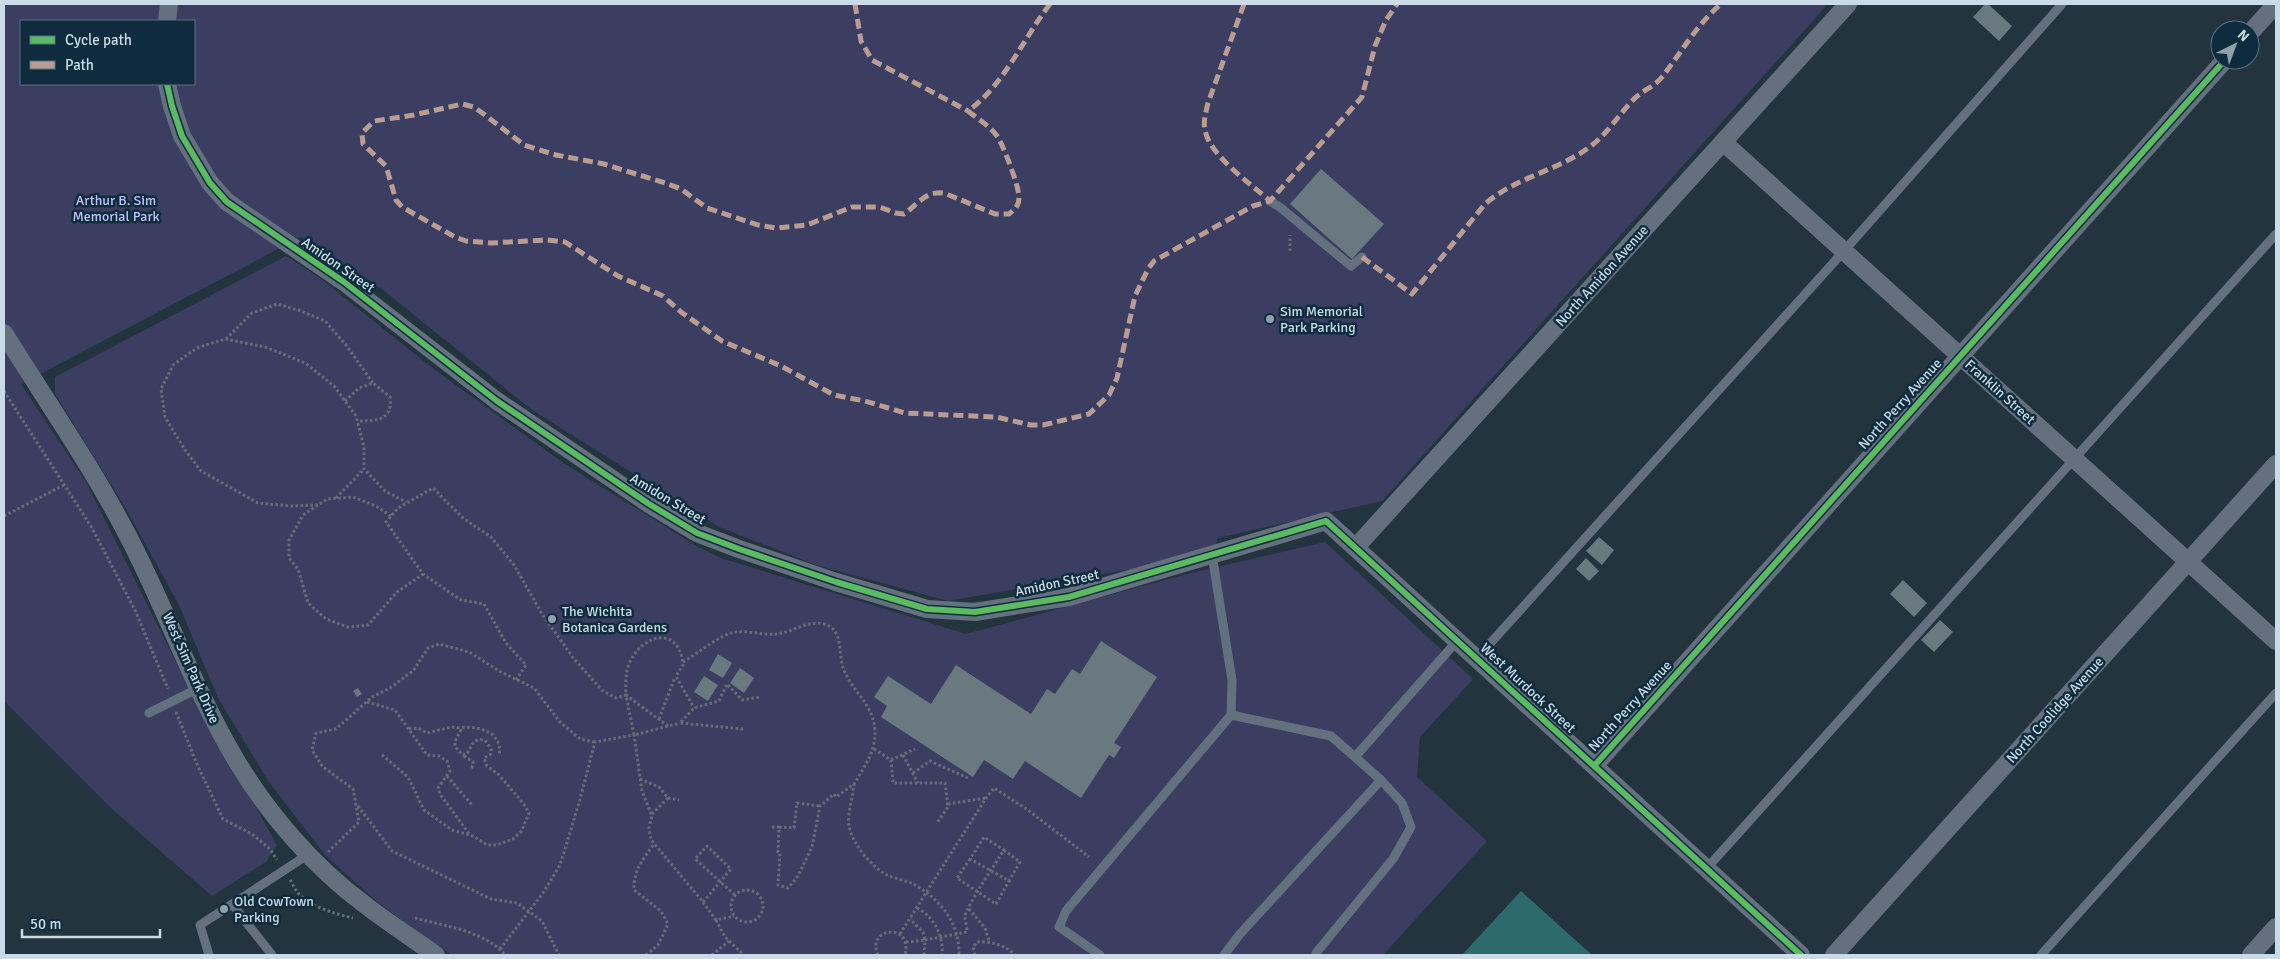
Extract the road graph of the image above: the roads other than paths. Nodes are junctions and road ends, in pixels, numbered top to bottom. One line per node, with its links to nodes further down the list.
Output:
1 (170, 4): 5 (street)
2 (1848, 4): 9 (street, North Amidon Avenue)
3 (2062, 4): 12 (lane)
4 (2276, 4): 6 (street)
5 (167, 20)
6 (2260, 21)
7 (2216, 70): 15 (street, North Perry Avenue)
8 (167, 85): 20 (street, Amidon Street)
9 (1723, 142): 12 (street, Franklin Street); 19 (street, North Amidon Avenue)
10 (1270, 201): 13 (lane)
11 (2276, 234): 16 (lane)
12 (1844, 251): 15 (street, Franklin Street); 24 (lane)
13 (1362, 257)
14 (4, 333): 25 (street, West Sim Park Drive)
15 (1960, 356): 16 (street, Franklin Street); 30 (street, North Perry Avenue)
16 (2074, 459): 21 (street, Franklin Street); 33 (lane)
17 (2276, 464): 21 (street, North Coolidge Avenue)
18 (1326, 520): 19 (street, West Murdock Street); 20 (street, Amidon Street)
19 (1356, 548): 22 (street, West Murdock Street)
20 (1212, 555): 28 (lane)
21 (2188, 562): 23 (street, Franklin Street); 43 (street, North Coolidge Avenue)
22 (1457, 641): 24 (street, West Murdock Street); 29 (lane)
23 (2276, 641)
24 (1477, 658): 30 (street, West Murdock Street)
25 (199, 688): 27 (lane); 32 (street, West Sim Park Drive)
26 (2276, 693): 44 (lane)
27 (149, 713)
28 (1231, 715): 29 (lane); 40 (lane)
29 (1355, 757): 31 (lane)
30 (1594, 766): 33 (street, West Murdock Street)
31 (1381, 780): 36 (lane); 41 (lane)
32 (317, 855): 34 (lane); 39 (street, West Sim Park Drive)
33 (1707, 868): 42 (street, West Murdock Street)
34 (232, 904): 37 (lane); 38 (lane)
35 (2276, 927): 45 (street)
36 (1316, 953)
37 (209, 955)
38 (272, 955)
39 (436, 955)
40 (1100, 955)
41 (1224, 955)
42 (1801, 955)
43 (1834, 955)
44 (2041, 955)
45 (2251, 955)

